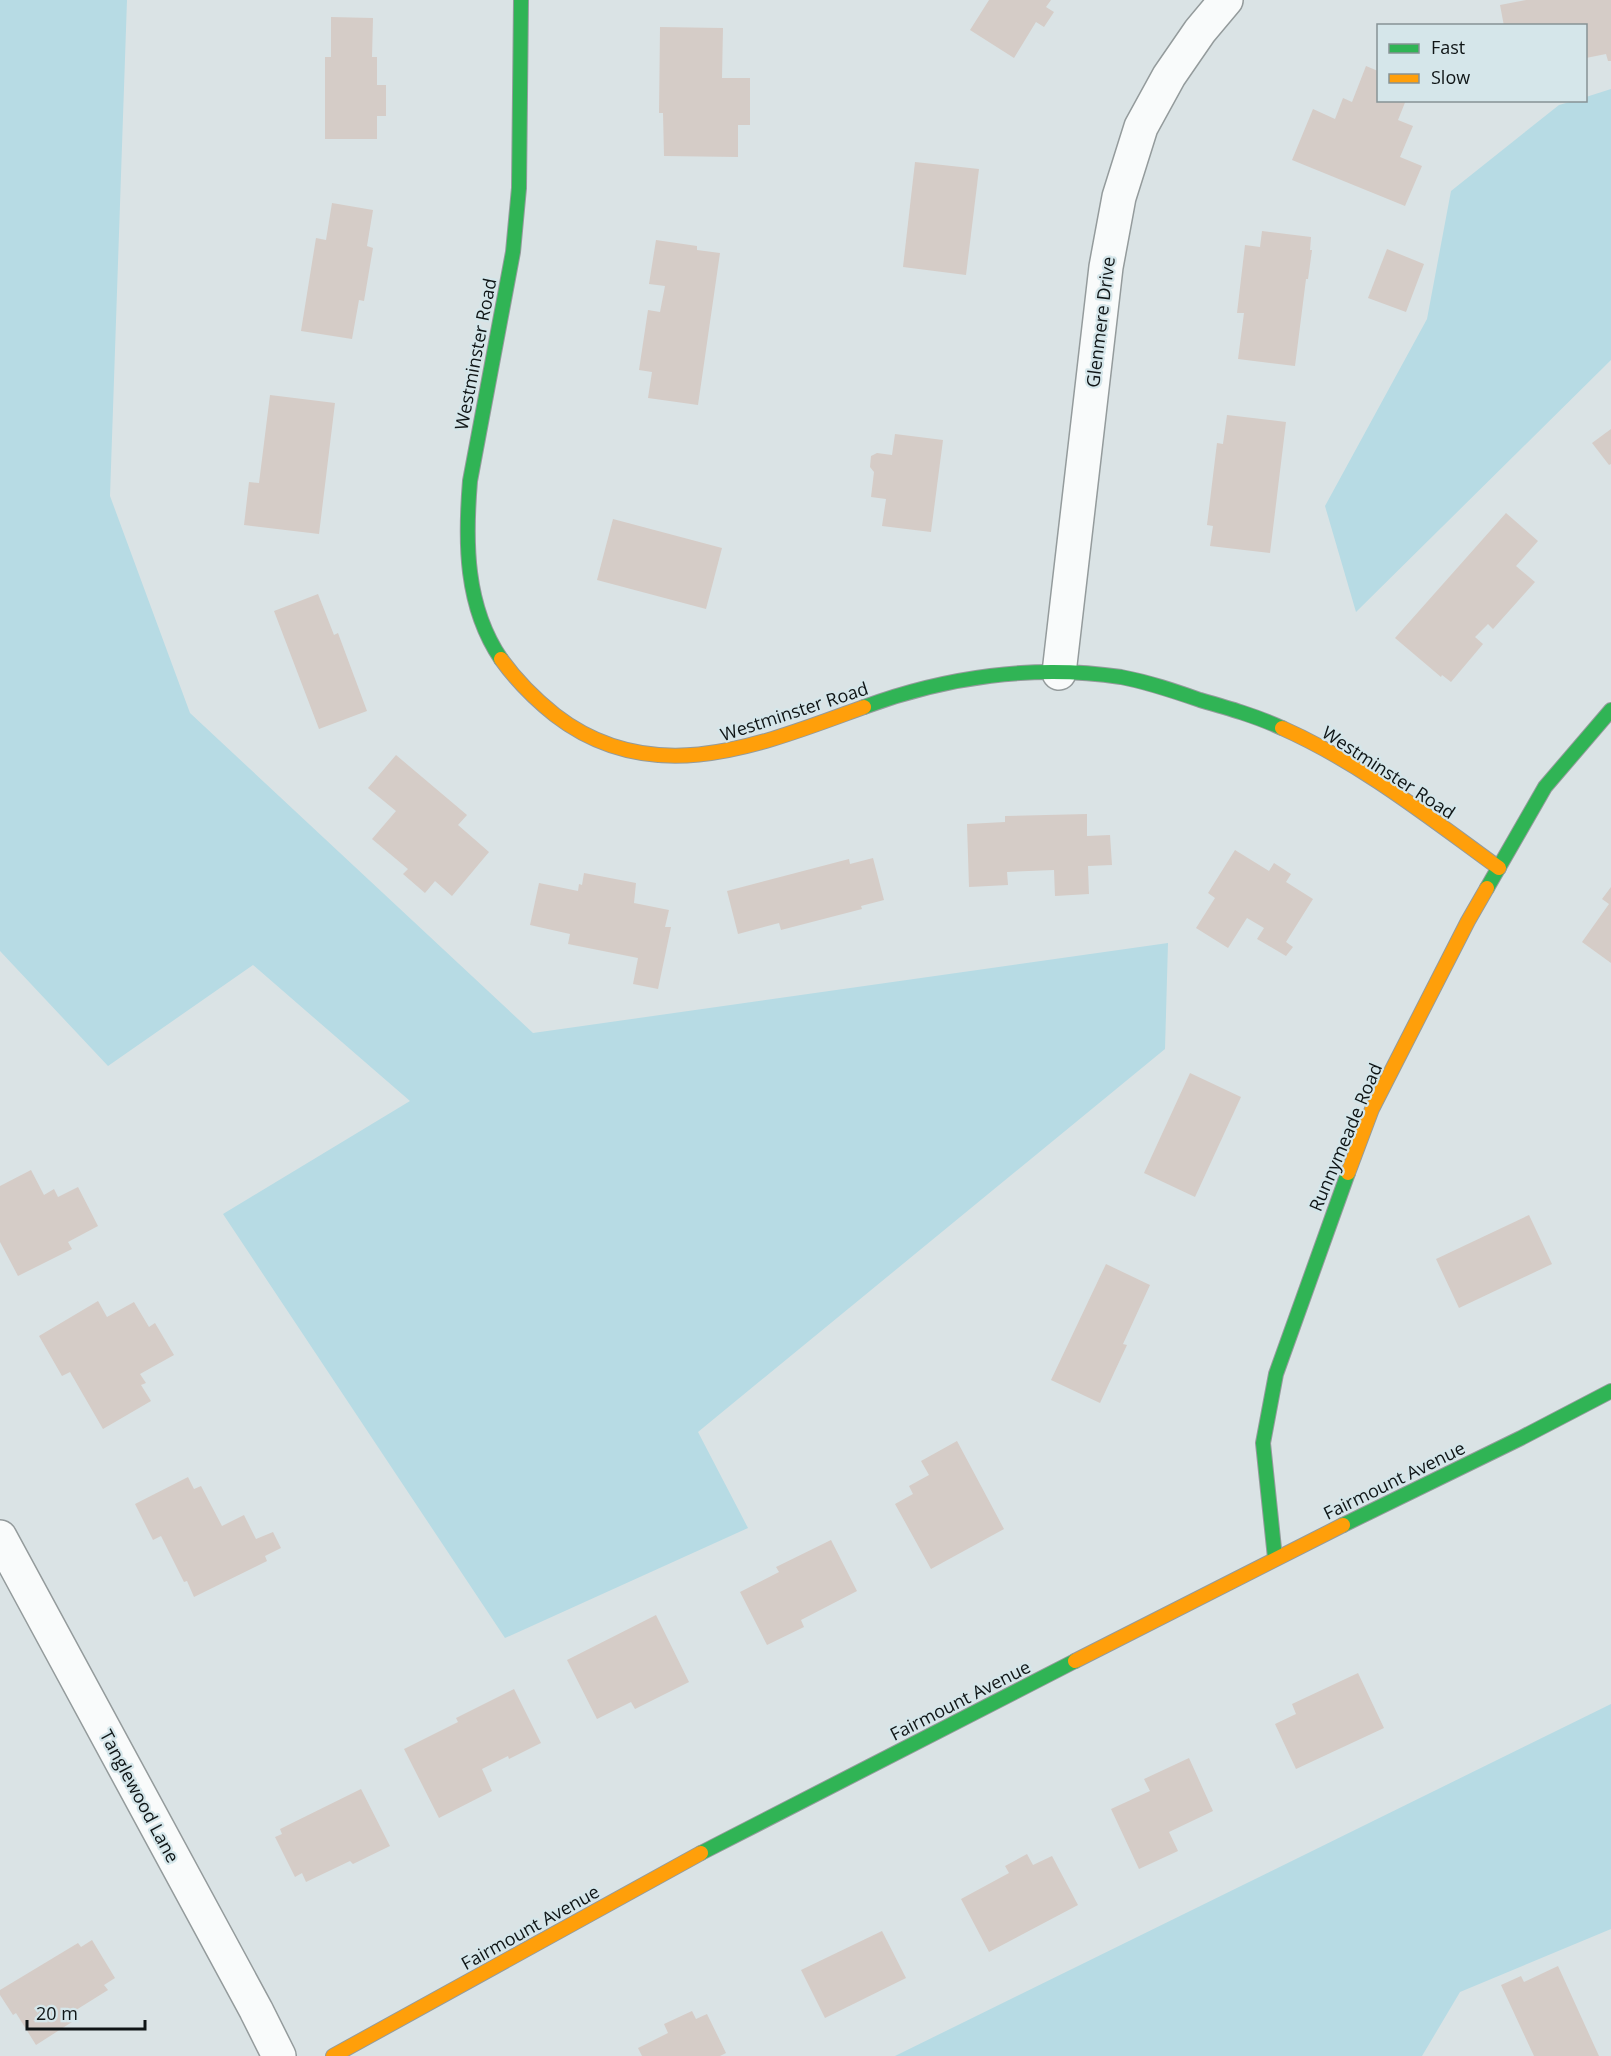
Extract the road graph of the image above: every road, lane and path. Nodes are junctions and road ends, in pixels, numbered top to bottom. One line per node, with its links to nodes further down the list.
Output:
1 (521, 0): 3 (street, Westminster Road)
2 (1226, 0): 3 (street, Glenmere Drive)
3 (1059, 673): 5 (street, Westminster Road)
4 (1611, 710): 5 (street, Runnymeade Road)
5 (1498, 868): 8 (street, Runnymeade Road)
6 (1611, 1392): 8 (street, Fairmount Avenue)
7 (0, 1537): 9 (street, Tanglewood Lane)
8 (1275, 1558): 10 (street, Fairmount Avenue)
9 (279, 2056)
10 (333, 2056)

